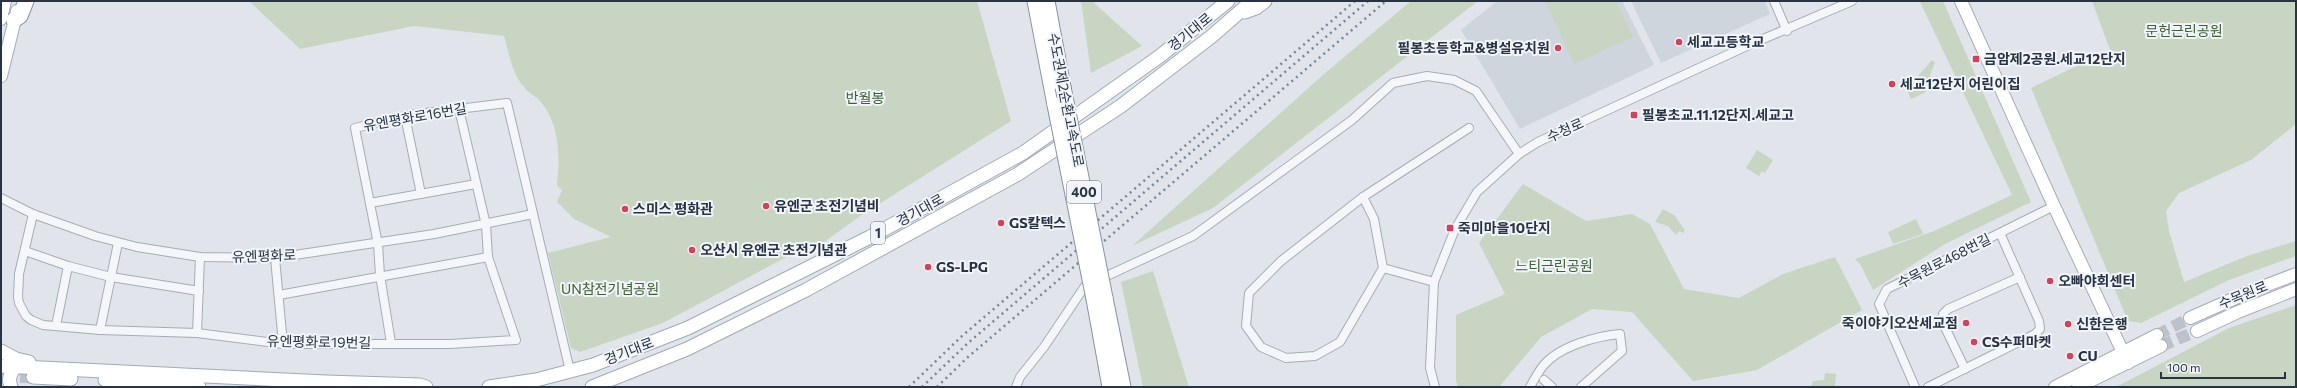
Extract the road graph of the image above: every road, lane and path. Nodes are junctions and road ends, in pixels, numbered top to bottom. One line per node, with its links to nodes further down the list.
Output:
1 (5, 1): 13 (street)
2 (19, 1): 13 (street)
3 (26, 1): 13 (highway)
4 (1035, 1): 46 (highway, 수도권제2순환고속도로 / 400, bridge)
5 (1047, 1): 46 (highway, 수도권제2순환고속도로 / 400, bridge)
6 (1228, 1): 61 (main road, 경기대로 / 1)
7 (1252, 1): 12 (main road, 경기대로 / 1)
8 (1265, 1): 12 (main road)
9 (1774, 1): 14 (street)
10 (1852, 1): 14 (street, 수청로)
11 (1961, 1): 25 (street)
12 (1236, 15): 68 (main road, 경기대로 / 1)
13 (8, 19): 15 (street)
14 (1786, 31): 19 (street, 수청로)
15 (1, 76)
16 (459, 109): 17 (street, 유엔평화로16번길); 20 (street, 유엔평화로19번길); 27 (street, 유엔평화로16번길)
17 (405, 116): 21 (street); 24 (street, 유엔평화로16번길)
18 (1469, 128): 22 (street)
19 (1519, 154): 42 (street, 수청로); 69 (street)
20 (476, 184): 21 (street); 28 (street, 유엔평화로19번길)
21 (422, 194): 24 (street)
22 (1363, 197): 37 (street); 37 (street)
23 (1, 198): 26 (street, 유엔평화로)
24 (370, 203): 31 (street, 유엔평화로16번길)
25 (2054, 206): 29 (street, 수목원로468번길); 56 (street)
26 (33, 214): 30 (street, 유엔평화로); 32 (street, 유엔평화로19번길)
27 (533, 214): 28 (street, 유엔평화로); 61 (street)
28 (486, 225): 31 (street, 유엔평화로); 34 (street, 유엔평화로19번길)
29 (2000, 233): 41 (street); 76 (street, 수목원로468번길)
30 (118, 243): 33 (street, 유엔평화로); 40 (street)
31 (378, 244): 35 (street, 유엔평화로); 39 (street, 유엔평화로16번길)
32 (25, 251): 36 (street); 48 (street, 유엔평화로19번길)
33 (200, 257): 35 (street, 유엔평화로); 44 (street)
34 (488, 257): 39 (street); 53 (street, 유엔평화로19번길)
35 (275, 258): 45 (street)
36 (68, 266): 40 (street); 48 (street)
37 (1383, 268): 42 (street)
38 (2296, 274): 47 (street, 수목원로)
39 (380, 275): 45 (street); 53 (street, 유엔평화로16번길)
40 (111, 277): 44 (street); 49 (street)
41 (2020, 277): 59 (street); 59 (street)
42 (1434, 282): 72 (street, 수청로)
43 (2296, 289): 50 (street, 수목원로)
44 (199, 292): 51 (street)
45 (278, 295): 54 (street)
46 (1099, 298): 70 (highway, 수도권제2순환고속도로 / 400); 71 (highway, 수도권제2순환고속도로 / 400)
47 (2190, 318)
48 (56, 326): 49 (street, 유엔평화로19번길)
49 (100, 330): 51 (street, 유엔평화로19번길)
50 (2197, 331)
51 (197, 332): 54 (street, 유엔평화로19번길)
52 (2159, 341): 56 (street)
53 (391, 343): 54 (street, 유엔평화로19번길)
54 (283, 344)
55 (1, 351): 60 (main road)
56 (2126, 358): 78 (street); 79 (street)
57 (1, 366): 58 (main road)
58 (14, 367): 60 (main road); 63 (main road)
59 (1964, 369): 77 (street)
60 (66, 370): 66 (main road)
61 (570, 371): 67 (main road, 경기대로 / 1)
62 (1544, 380): 74 (street)
63 (11, 387)
64 (56, 387): 65 (main road)
65 (199, 387)
66 (426, 387)
67 (489, 387)
68 (592, 387)
69 (1016, 387)
70 (1110, 387)
71 (1123, 387)
72 (1435, 387)
73 (1530, 387): 75 (street)
74 (1552, 387)
75 (1581, 387)
76 (1915, 387)
77 (1928, 387)
78 (2055, 387)
79 (2078, 387)

